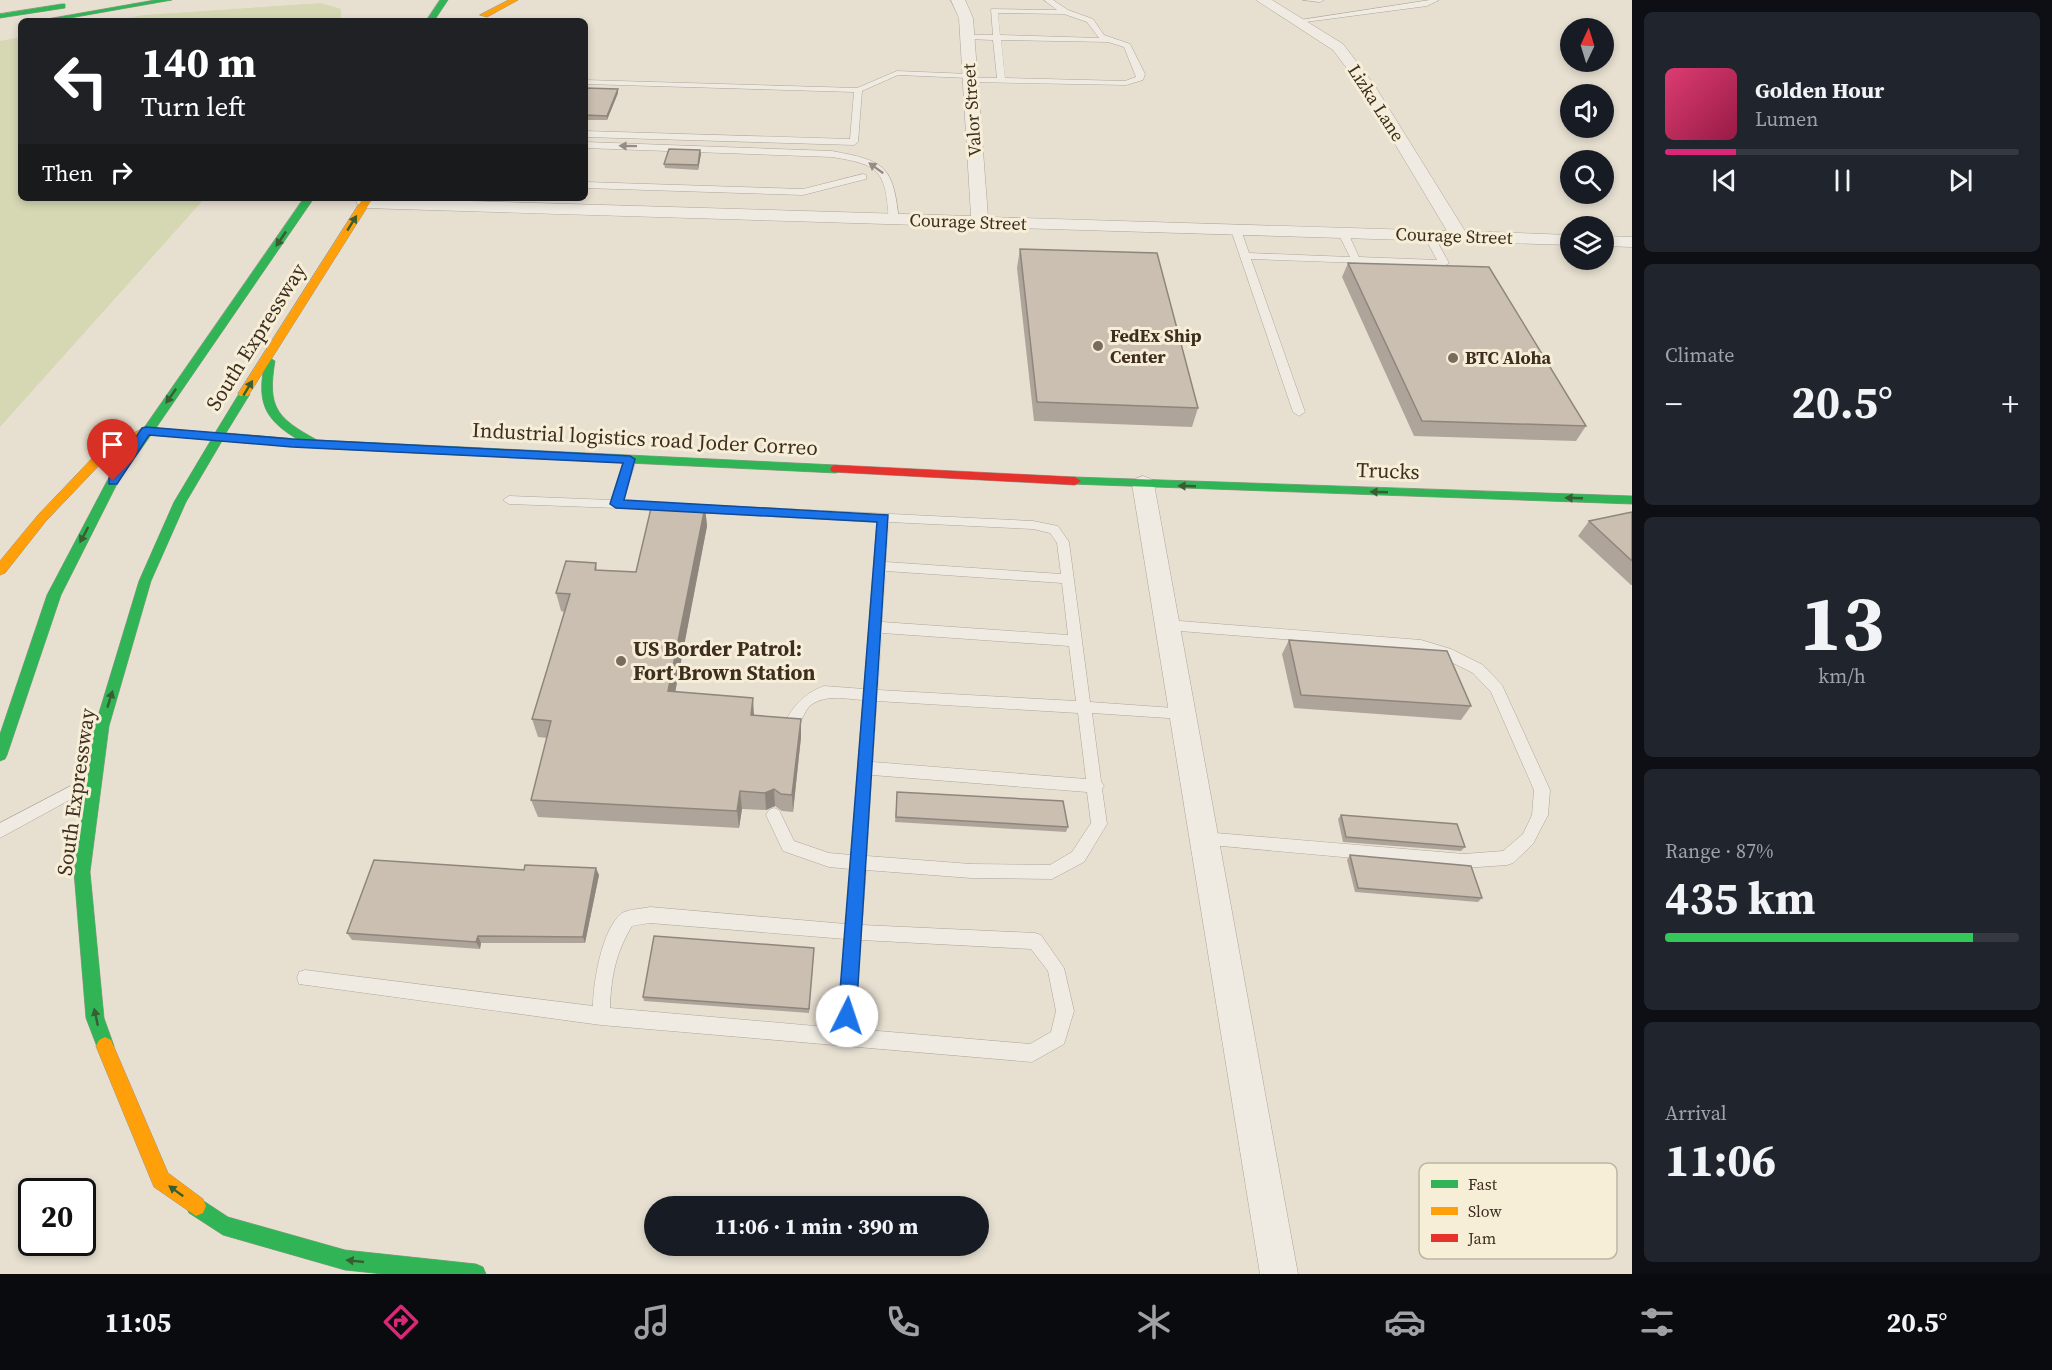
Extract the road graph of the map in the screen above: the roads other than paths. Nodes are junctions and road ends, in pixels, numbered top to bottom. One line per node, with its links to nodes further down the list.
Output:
1 (96, 0): 12 (main road)
2 (168, 0): 14 (main road)
3 (444, 0): 15 (main road)
4 (493, 0): 16 (main road)
5 (514, 0): 16 (main road)
6 (958, 0): 20 (street, Valor Street)
7 (1048, 0): 13 (lane)
8 (1263, 0): 17 (street, Lizka Lane)
9 (1307, 0): 10 (lane)
10 (1320, 0)
11 (1435, 0): 17 (lane)
12 (0, 16)
13 (1066, 16): 21 (lane); 22 (lane)
14 (58, 18)
15 (432, 18)
16 (482, 18)
17 (1298, 21): 41 (street, Lizka Lane)
18 (18, 25): 19 (main road)
19 (0, 28)
20 (967, 37): 21 (lane); 23 (street, Valor Street)
21 (997, 38): 22 (lane); 24 (lane)
22 (1106, 40): 24 (lane)
23 (970, 78): 24 (lane); 27 (lane); 37 (street, Valor Street)
24 (1001, 81)
25 (588, 82): 26 (lane)
26 (596, 82): 27 (lane); 28 (lane)
27 (858, 90): 29 (lane)
28 (591, 93)
29 (588, 134)
30 (588, 145): 36 (lane, one-way to 30)
31 (863, 177): 32 (lane)
32 (588, 185)
33 (307, 201): 49 (main road, South Expressway, one-way to 49)
34 (366, 201): 47 (main road, South Expressway, one-way to 34)
35 (393, 201): 36 (street, Courage Street)
36 (894, 220): 37 (street, Courage Street)
37 (980, 223): 38 (street, Courage Street)
38 (1236, 230): 39 (street, Courage Street); 45 (lane)
39 (1343, 233): 40 (street, Courage Street); 46 (lane)
40 (1429, 236): 41 (street, Courage Street); 46 (lane)
41 (1459, 236): 42 (street, Courage Street)
42 (1560, 240)
43 (1614, 241): 44 (street)
44 (1632, 242)
45 (1245, 256): 46 (lane); 48 (lane)
46 (1356, 260)
47 (272, 349): 50 (main road, South Expressway, one-way to 47); 51 (main road)
48 (1299, 412)
49 (146, 431): 50 (main road, Industrial logistics road Joder Correo); 59 (main road); 68 (main road, South Expressway, one-way to 68)
50 (218, 438): 51 (main road, Industrial logistics road Joder Correo); 70 (main road, South Expressway, one-way to 50)
51 (315, 444): 52 (main road, Industrial logistics road Joder Correo)
52 (630, 459): 53 (main road, Industrial logistics road Joder Correo); 56 (lane)
53 (1143, 484): 55 (main road, Trucks, one-way to 53); 61 (street)
54 (509, 500): 56 (lane)
55 (1632, 500)
56 (616, 504): 57 (lane)
57 (883, 518): 58 (lane); 60 (lane)
58 (879, 566): 60 (lane); 62 (lane)
59 (0, 570)
60 (1067, 579): 63 (lane)
61 (1167, 625): 66 (street); 74 (lane)
62 (875, 627): 63 (lane); 64 (lane)
63 (1075, 642): 65 (lane)
64 (869, 694): 65 (lane); 67 (lane); 69 (lane)
65 (1083, 707): 66 (lane); 71 (lane)
66 (1183, 713): 74 (street)
67 (788, 729)
68 (0, 755)
69 (865, 768): 71 (lane); 75 (lane)
70 (95, 780): 73 (lane); 80 (main road, South Expressway, one-way to 70)
71 (1096, 786): 75 (lane)
72 (774, 815): 75 (lane)
73 (0, 831)
74 (1204, 839): 81 (street)
75 (860, 862): 76 (lane)
76 (853, 932): 78 (lane); 79 (lane); 79 (lane)
77 (305, 978): 78 (lane)
78 (601, 1016): 79 (lane)
79 (846, 1037)
80 (463, 1274)
81 (1279, 1274)

